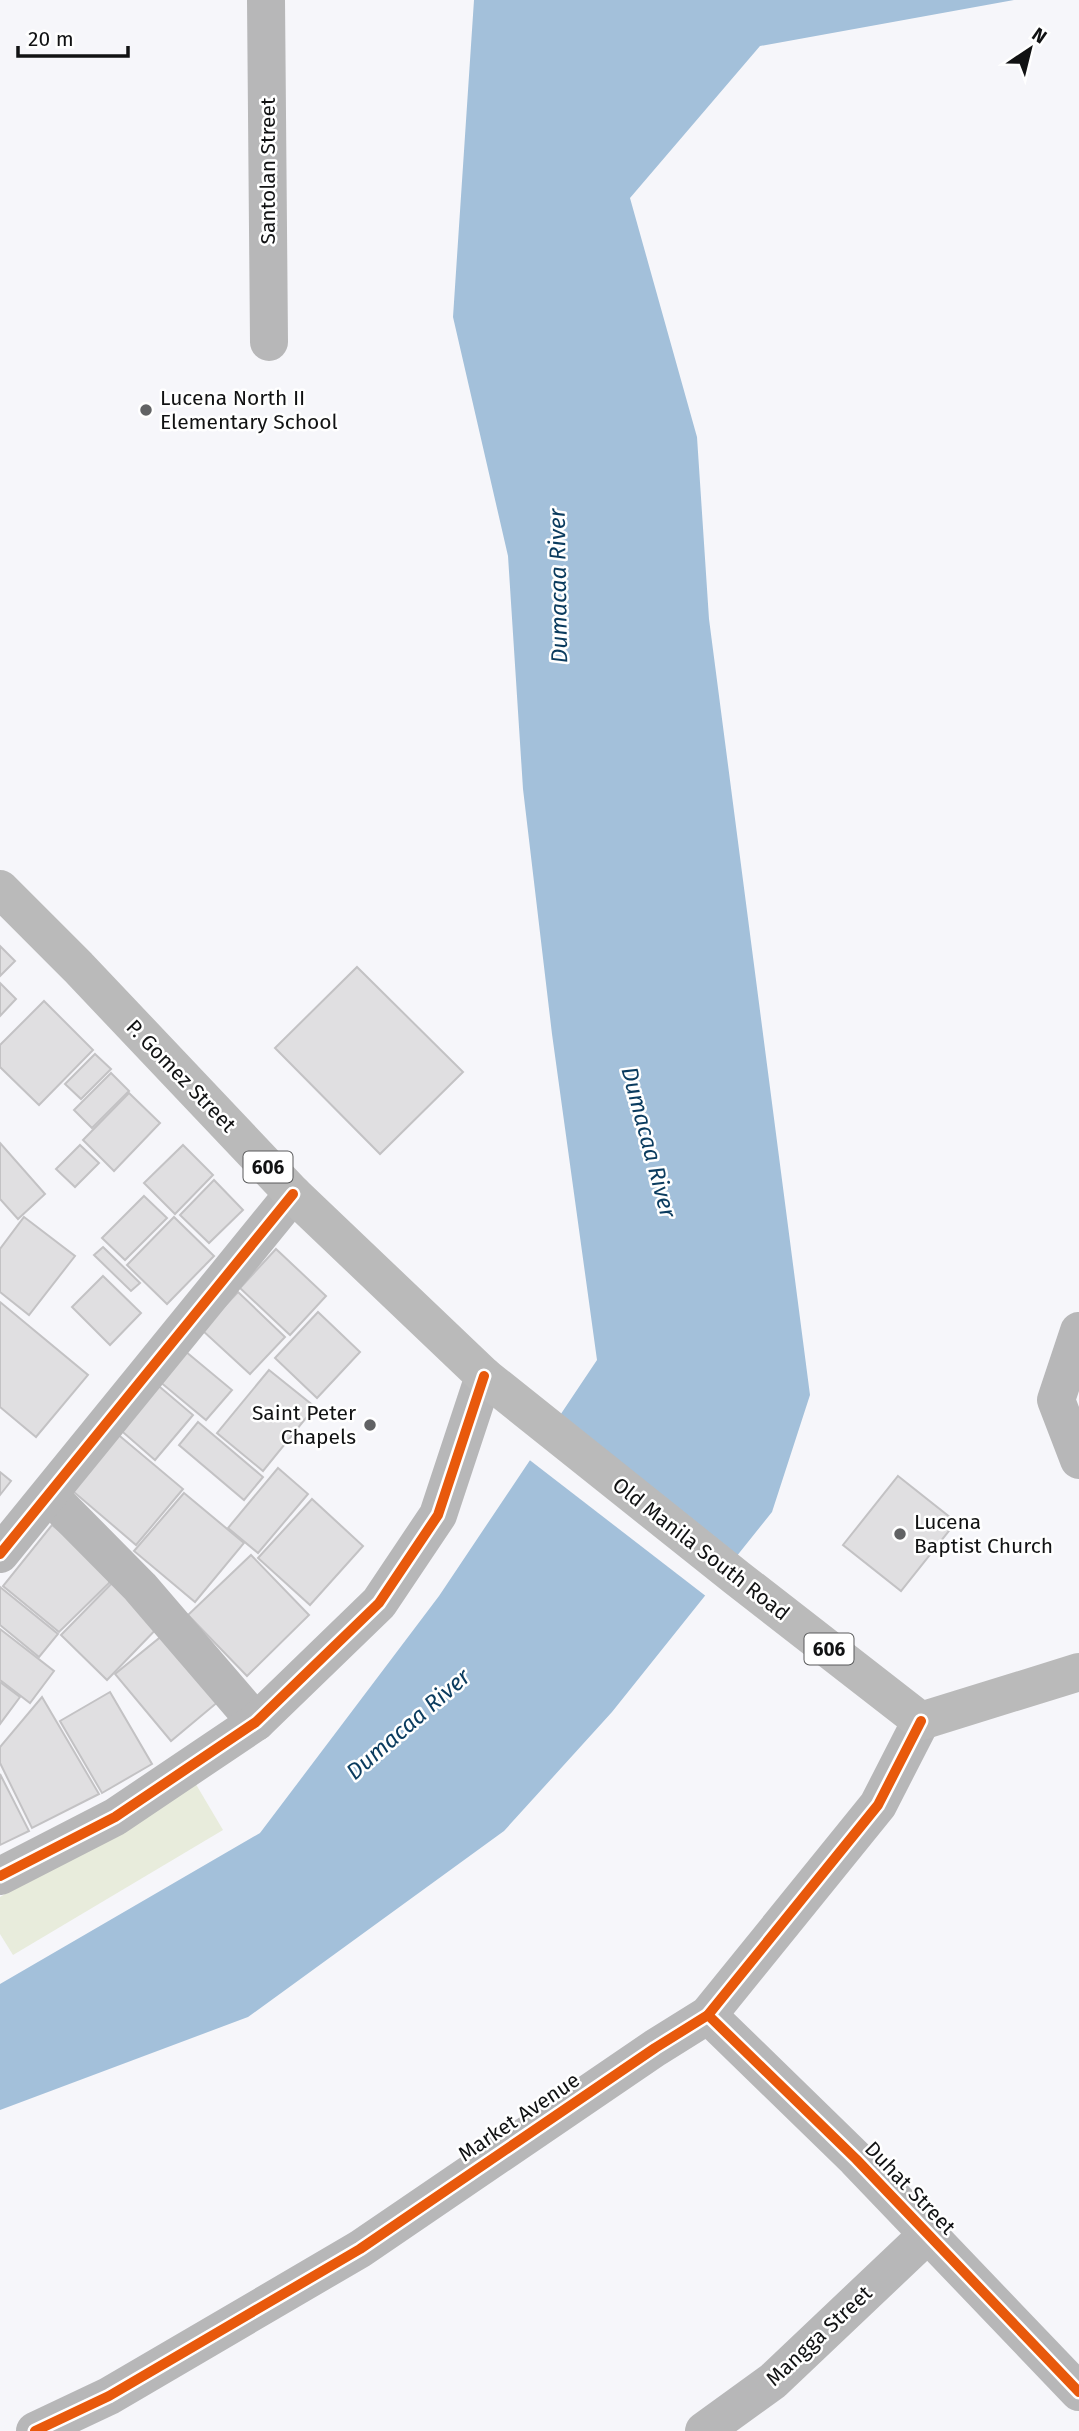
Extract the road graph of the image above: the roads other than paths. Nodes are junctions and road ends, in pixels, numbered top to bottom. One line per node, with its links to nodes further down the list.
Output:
1 (266, 0): 2 (street, Santolan Street)
2 (269, 342)
3 (0, 889): 4 (main road, P. Gomez Street / 606)
4 (293, 1194): 6 (main road, P. Gomez Street / 606); 9 (street)
5 (1079, 1331): 8 (street)
6 (484, 1376): 7 (main road, P. Gomez Street / 606); 13 (street)
7 (551, 1430): 12 (main road, Old Manila South Road / 606)
8 (1078, 1454)
9 (49, 1495): 10 (street); 13 (street)
10 (0, 1554)
11 (1079, 1672): 12 (main road)
12 (921, 1721): 15 (street, Market Avenue)
13 (257, 1722): 14 (street)
14 (0, 1876)
15 (708, 2015): 16 (street, Duhat Street); 18 (street, Market Avenue)
16 (928, 2234): 17 (street, Duhat Street); 19 (street, Mangga Street)
17 (1079, 2392)
18 (35, 2431)
19 (704, 2431)

